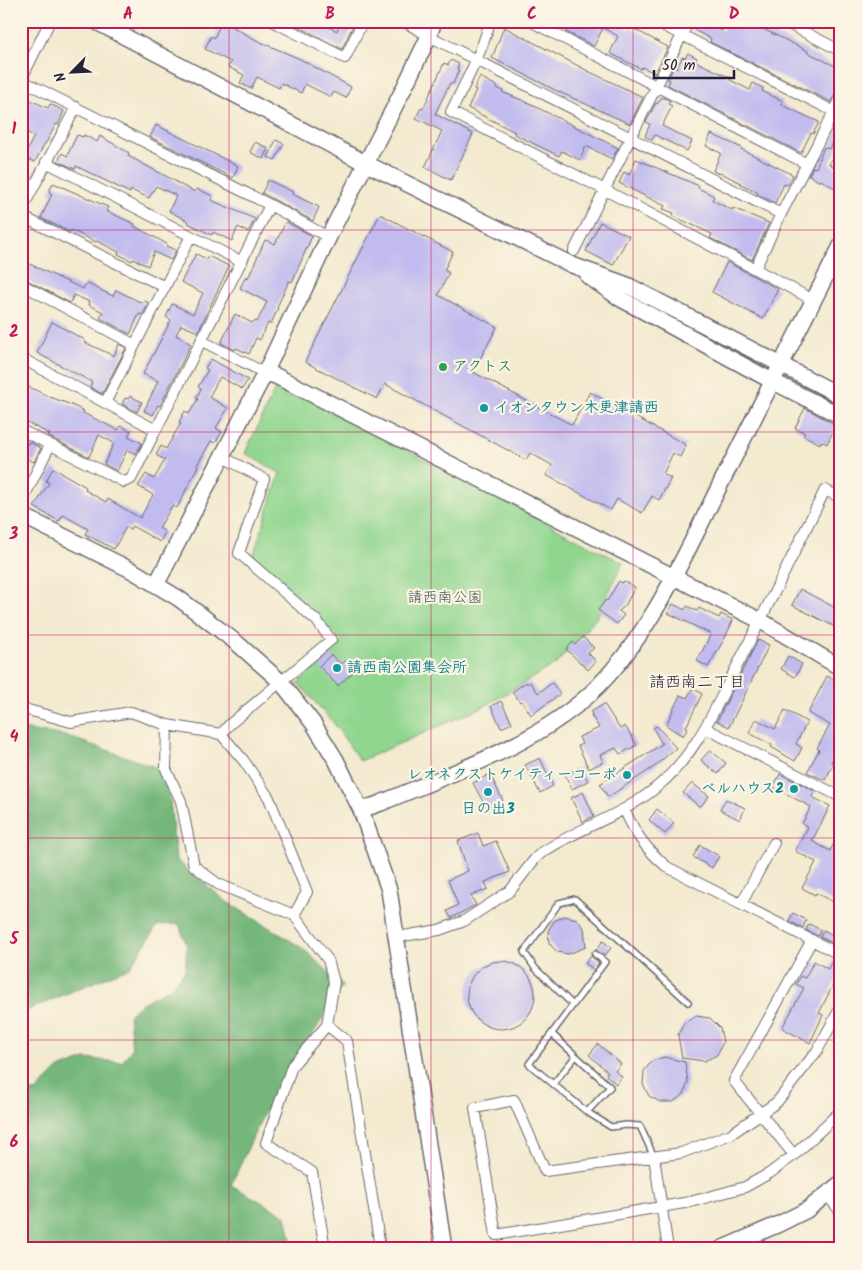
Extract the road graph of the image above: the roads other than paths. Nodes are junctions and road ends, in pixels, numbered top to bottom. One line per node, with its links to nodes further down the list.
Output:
1 (50, 21): 16 (street)
2 (95, 21): 23 (street)
3 (272, 21): 4 (street)
4 (363, 21)
5 (403, 21): 13 (street)
6 (434, 21): 13 (street)
7 (490, 21): 15 (street)
8 (530, 21): 17 (street)
9 (654, 21): 12 (street)
10 (689, 21): 12 (street)
11 (783, 21): 14 (street)
12 (682, 35): 17 (street); 20 (street)
13 (429, 36): 15 (street); 23 (street)
14 (841, 51)
15 (476, 60): 21 (street); 25 (street)
16 (21, 80): 19 (street)
17 (657, 86): 21 (street); 24 (street)
18 (841, 98): 20 (street)
19 (76, 107): 22 (street); 26 (street)
20 (837, 113): 24 (street)
21 (631, 138): 25 (street); 28 (street)
22 (46, 162): 27 (street); 30 (street)
23 (367, 164): 31 (street); 33 (street)
24 (807, 164): 28 (street)
25 (604, 190): 33 (street); 35 (street)
26 (270, 205): 31 (street); 34 (street)
27 (21, 211)
28 (781, 214): 35 (street)
29 (21, 216): 37 (street)
30 (191, 236): 34 (street); 37 (street)
31 (328, 237): 43 (street)
32 (841, 246): 38 (street)
33 (573, 258): 42 (street); 44 (street)
34 (242, 262): 39 (street)
35 (755, 268): 38 (street)
36 (21, 284): 40 (street)
37 (164, 287): 40 (street)
38 (813, 300): 42 (street)
39 (202, 341): 43 (street); 49 (street)
40 (135, 345): 46 (street)
41 (21, 358): 46 (street)
42 (780, 366): 44 (street); 45 (street)
43 (265, 373): 51 (street); 55 (street)
44 (772, 382): 47 (street); 55 (street)
45 (841, 396)
46 (105, 403): 49 (street)
47 (841, 416)
48 (21, 430): 50 (street)
49 (156, 430): 50 (street)
50 (50, 445): 53 (street)
51 (221, 456): 56 (street); 59 (street)
52 (841, 498): 57 (street)
53 (21, 503)
54 (21, 515): 56 (street)
55 (674, 577): 57 (street); 66 (street)
56 (156, 585): 59 (street)
57 (760, 621): 58 (street); 62 (street)
58 (841, 668)
59 (281, 682): 63 (street); 66 (street)
60 (21, 708): 61 (street)
61 (167, 725): 63 (street); 69 (street)
62 (705, 728): 64 (street); 65 (street)
63 (221, 734): 69 (street)
64 (841, 797)
65 (624, 809): 68 (street); 70 (street)
66 (361, 810): 70 (street)
67 (774, 842): 68 (street)
68 (741, 904): 71 (street)
69 (294, 915): 77 (street)
70 (398, 937): 92 (street)
71 (812, 940): 73 (street); 83 (street)
72 (595, 954): 75 (lane)
73 (841, 955)
74 (688, 1002): 75 (lane)
75 (573, 1005): 78 (lane)
76 (841, 1006): 83 (street)
77 (327, 1025): 90 (street); 91 (street)
78 (552, 1034): 79 (lane); 80 (lane)
79 (576, 1056): 80 (lane); 82 (lane)
80 (553, 1084): 82 (lane)
81 (841, 1111): 84 (street)
82 (587, 1112): 85 (lane)
83 (760, 1113): 84 (street); 85 (street)
84 (794, 1155): 88 (street)
85 (654, 1157): 88 (street); 88 (street)
86 (841, 1183): 87 (street)
87 (827, 1195): 89 (street); 94 (street)
88 (662, 1208): 93 (street)
89 (841, 1212)
90 (325, 1249)
91 (367, 1249)
92 (444, 1249)
93 (668, 1249)
94 (721, 1249)

